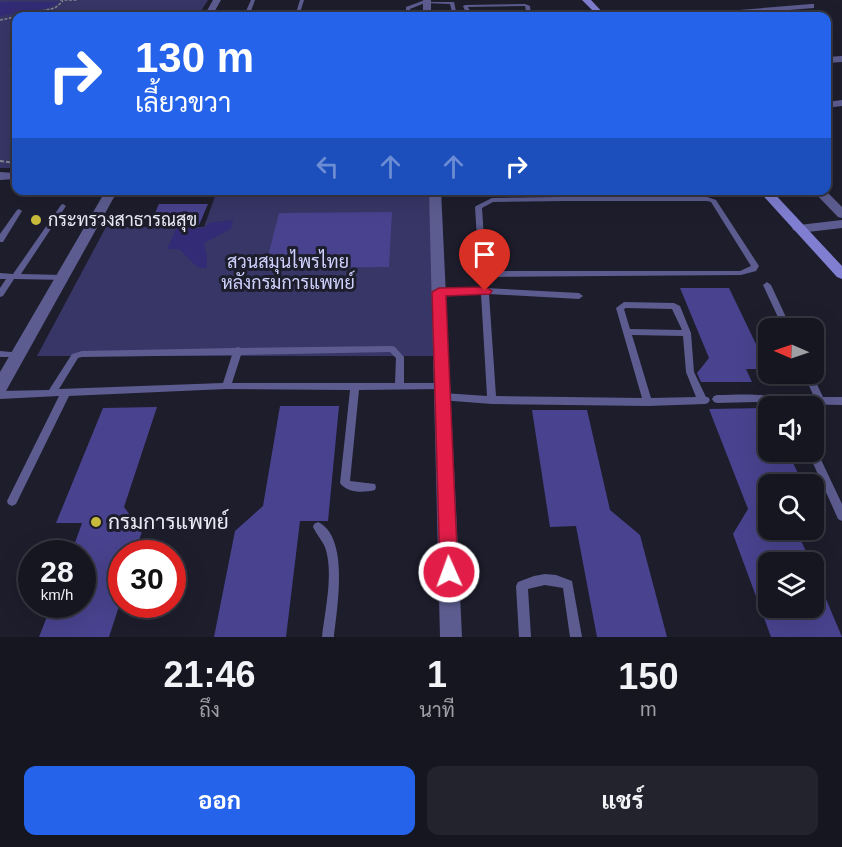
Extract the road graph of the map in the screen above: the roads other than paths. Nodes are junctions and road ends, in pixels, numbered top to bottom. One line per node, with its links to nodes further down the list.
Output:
1 (586, 0): 8 (street)
2 (427, 2): 4 (lane); 5 (lane)
3 (811, 6): 9 (street)
4 (408, 12)
5 (455, 12)
6 (471, 12): 7 (lane)
7 (529, 12)
8 (598, 12)
9 (738, 12)
10 (109, 195): 26 (street)
11 (435, 195): 29 (street)
12 (563, 195): 16 (lane)
13 (633, 195): 16 (lane); 16 (lane)
14 (768, 195): 21 (street)
15 (823, 195): 19 (street)
16 (564, 199)
17 (63, 206): 25 (lane)
18 (20, 211): 22 (lane)
19 (842, 214)
20 (842, 224): 21 (street)
21 (799, 229): 23 (street)
22 (0, 240)
23 (842, 274)
24 (0, 276): 25 (lane)
25 (14, 276): 26 (lane); 30 (lane)
26 (63, 278): 37 (street)
27 (767, 285): 32 (lane)
28 (485, 291): 29 (lane); 31 (lane); 47 (lane)
29 (439, 292): 43 (street)
30 (0, 294)
31 (579, 296)
32 (782, 318)
33 (627, 332): 34 (lane); 34 (lane); 51 (lane)
34 (687, 333): 51 (lane)
35 (238, 350): 38 (lane); 41 (lane); 44 (lane)
36 (0, 354): 37 (lane)
37 (20, 355): 39 (street)
38 (226, 386): 40 (lane); 42 (lane)
39 (0, 387)
40 (356, 387): 41 (lane); 53 (lane)
41 (399, 387): 43 (lane)
42 (66, 392): 44 (lane); 54 (lane)
43 (442, 392): 47 (lane); 58 (street)
44 (52, 393): 45 (lane)
45 (0, 395)
46 (717, 399): 48 (lane)
47 (492, 400): 51 (lane)
48 (758, 400)
49 (824, 400): 50 (lane)
50 (842, 401)
51 (648, 402)
52 (818, 462): 55 (lane)
53 (371, 487)
54 (12, 501)
55 (842, 516)
56 (318, 527): 57 (lane)
57 (328, 637)
58 (452, 637)
59 (525, 637): 60 (lane)
60 (576, 637)

